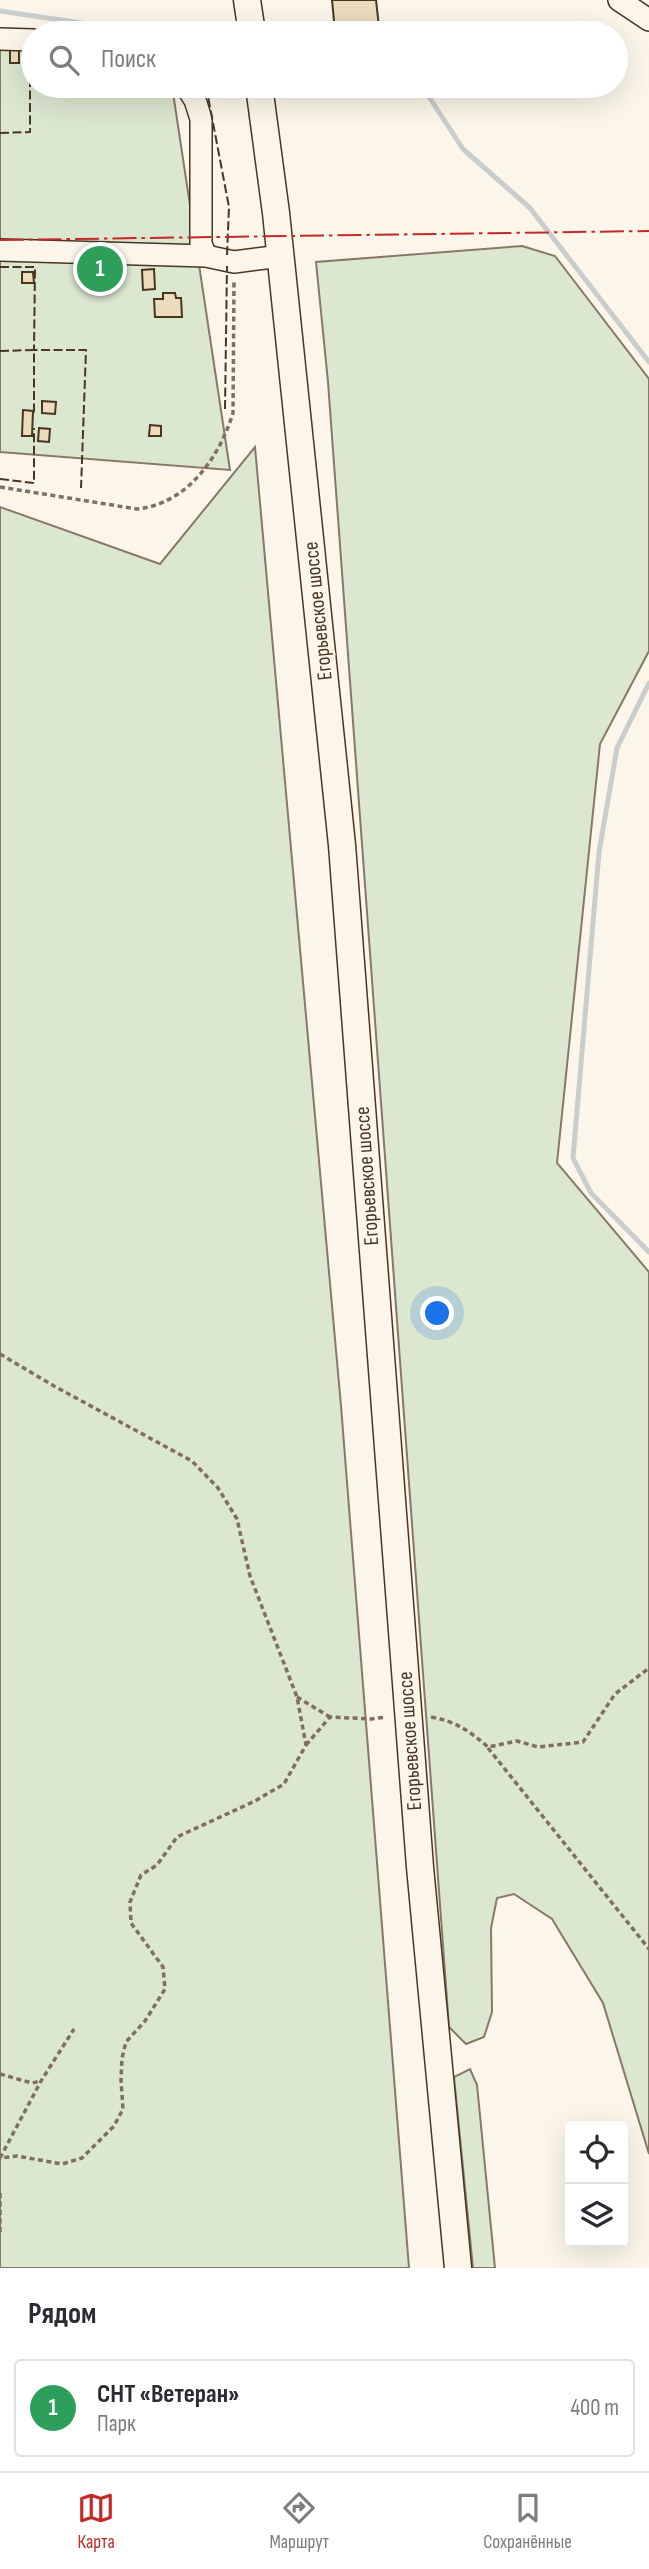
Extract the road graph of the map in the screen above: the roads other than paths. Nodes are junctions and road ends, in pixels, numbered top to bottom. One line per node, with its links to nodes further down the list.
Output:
1 (247, 0): 4 (main road)
2 (619, 0): 3 (street)
3 (649, 20)
4 (250, 21)
5 (0, 39): 6 (street)
6 (21, 40)
7 (194, 98): 10 (street)
8 (261, 98): 11 (main road, Егорьевское шоссе)
9 (0, 250): 10 (street)
10 (206, 256): 11 (street)
11 (281, 256): 12 (main road, Егорьевское шоссе)
12 (458, 2268)

